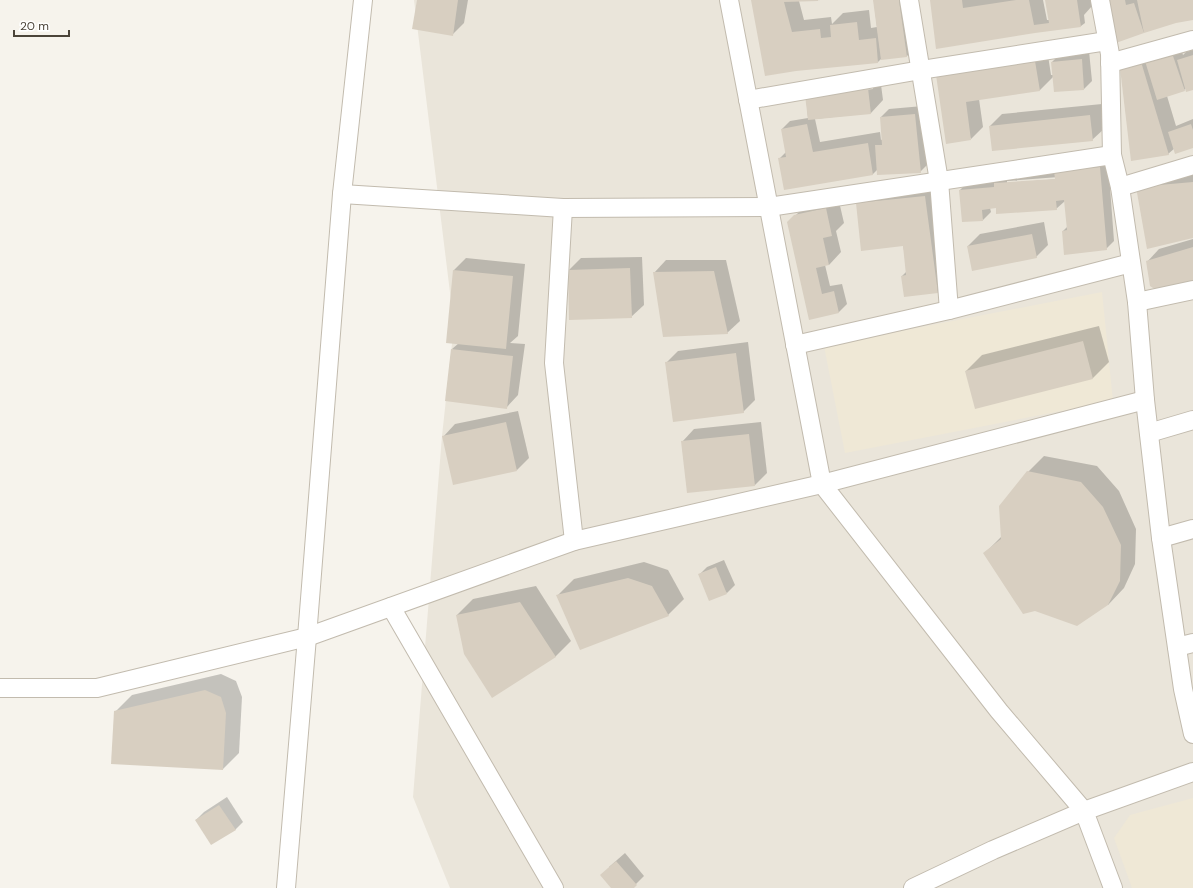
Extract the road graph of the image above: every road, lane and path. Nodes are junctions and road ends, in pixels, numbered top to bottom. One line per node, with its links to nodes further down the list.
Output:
1 (363, 0): 14 (street)
2 (729, 0): 9 (street)
3 (909, 0): 8 (street)
4 (1100, 0): 6 (street)
5 (1193, 40): 7 (street)
6 (1107, 41): 7 (street); 8 (street)
7 (1110, 63): 10 (street)
8 (921, 70): 9 (street); 12 (street)
9 (748, 100): 15 (street)
10 (1112, 155): 12 (street); 13 (street)
11 (1193, 165): 13 (street)
12 (939, 181): 15 (street); 20 (street)
13 (1120, 187): 17 (street)
14 (342, 194): 16 (street); 30 (street)
15 (769, 207): 16 (street); 21 (street)
16 (563, 208): 28 (street)
17 (1131, 263): 19 (street); 20 (street)
18 (1193, 290): 19 (street)
19 (1137, 302): 22 (street)
20 (949, 310): 21 (street)
21 (795, 345): 25 (street)
22 (1145, 400): 24 (street); 25 (street)
23 (1193, 420): 24 (street)
24 (1149, 433): 27 (street)
25 (822, 484): 28 (street); 35 (street)
26 (1193, 529): 27 (street)
27 (1161, 538): 31 (street)
28 (574, 541): 29 (street)
29 (391, 607): 30 (street); 37 (street)
30 (307, 637): 32 (street); 36 (street)
31 (1185, 645): 33 (street)
32 (0, 688)
33 (1193, 734)
34 (1193, 772): 35 (street)
35 (1084, 811): 38 (street); 39 (street)
36 (286, 888)
37 (554, 888)
38 (913, 888)
39 (1113, 888)

